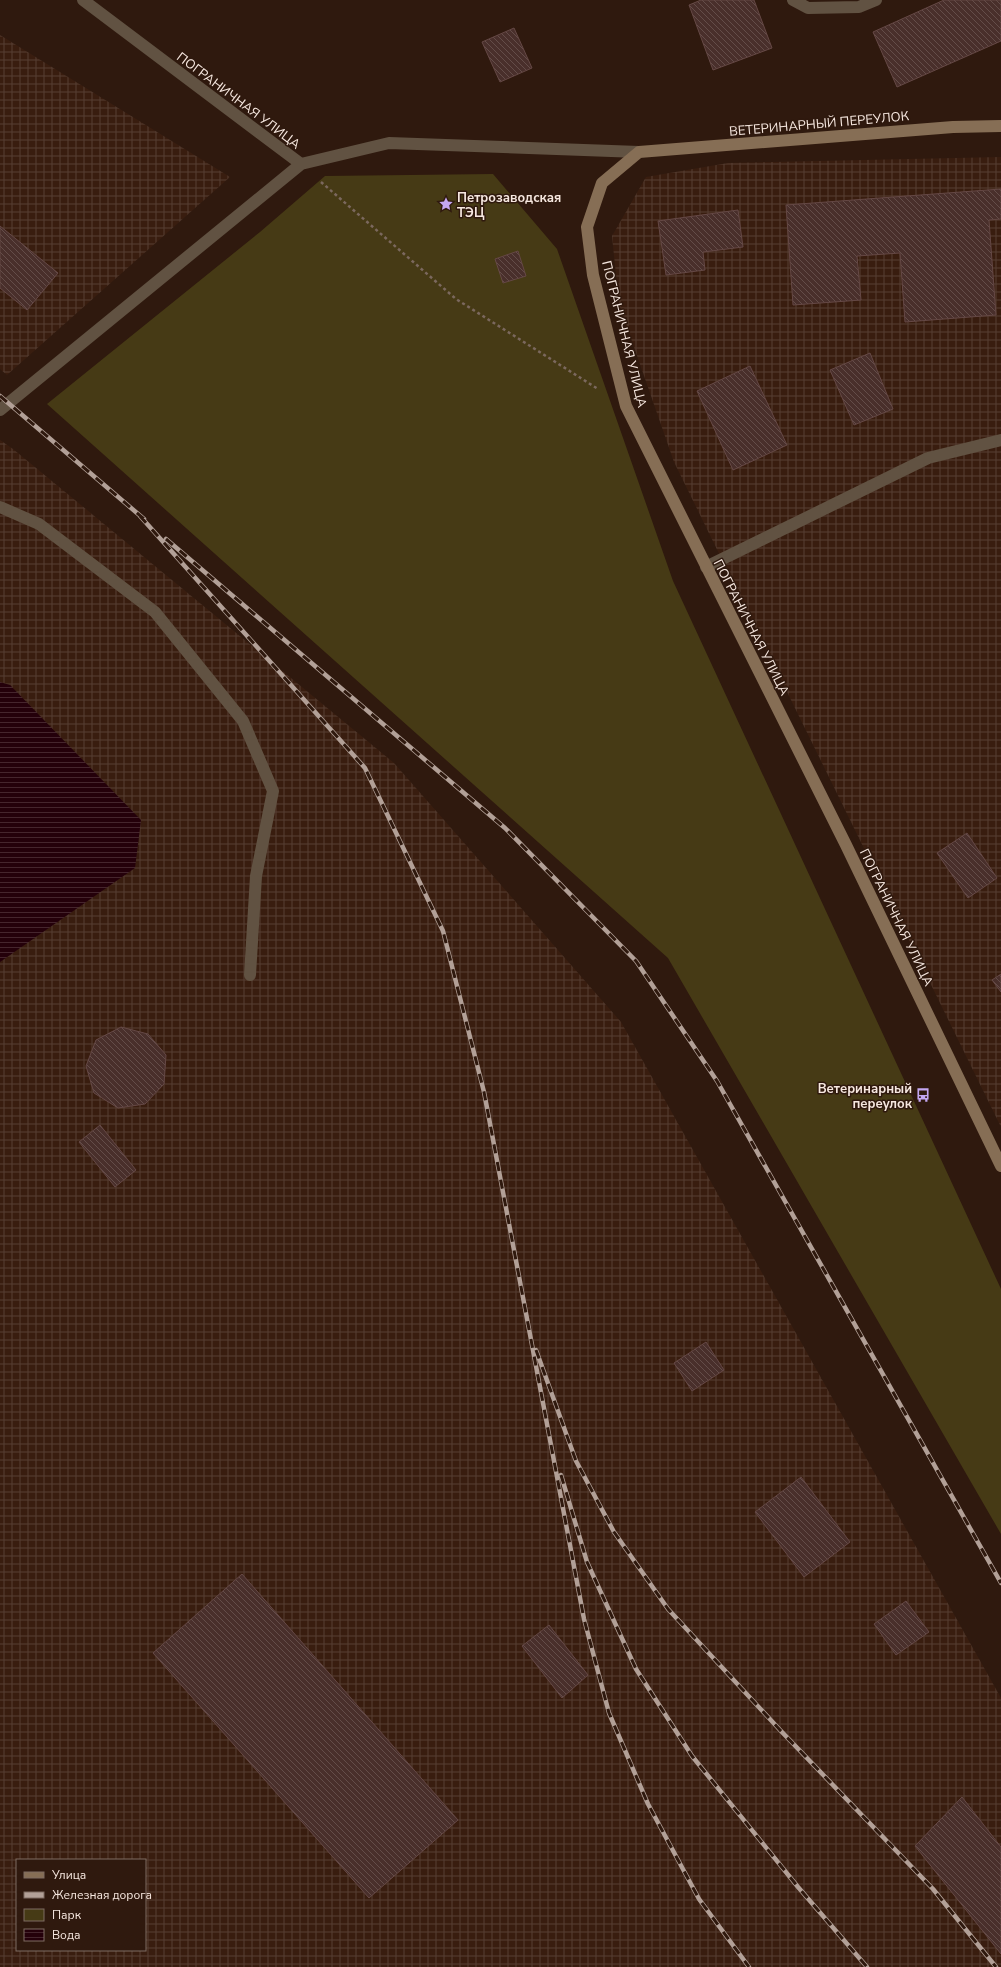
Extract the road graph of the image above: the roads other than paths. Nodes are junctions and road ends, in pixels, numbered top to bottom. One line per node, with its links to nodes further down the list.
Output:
1 (83, 0): 6 (street, ПОГРАНИЧНАЯ УЛИЦА)
2 (793, 0): 3 (street)
3 (876, 0)
4 (1001, 126): 5 (main road, ВЕТЕРИНАРНЫЙ ПЕРЕУЛОК)
5 (639, 152): 6 (street, ПОГРАНИЧНАЯ УЛИЦА); 10 (main road, ПОГРАНИЧНАЯ УЛИЦА)
6 (301, 164): 7 (street)
7 (0, 410)
8 (1001, 440): 10 (street)
9 (0, 507): 11 (street)
10 (706, 567): 12 (main road, ПОГРАНИЧНАЯ УЛИЦА)
11 (250, 975)
12 (1001, 1166)

